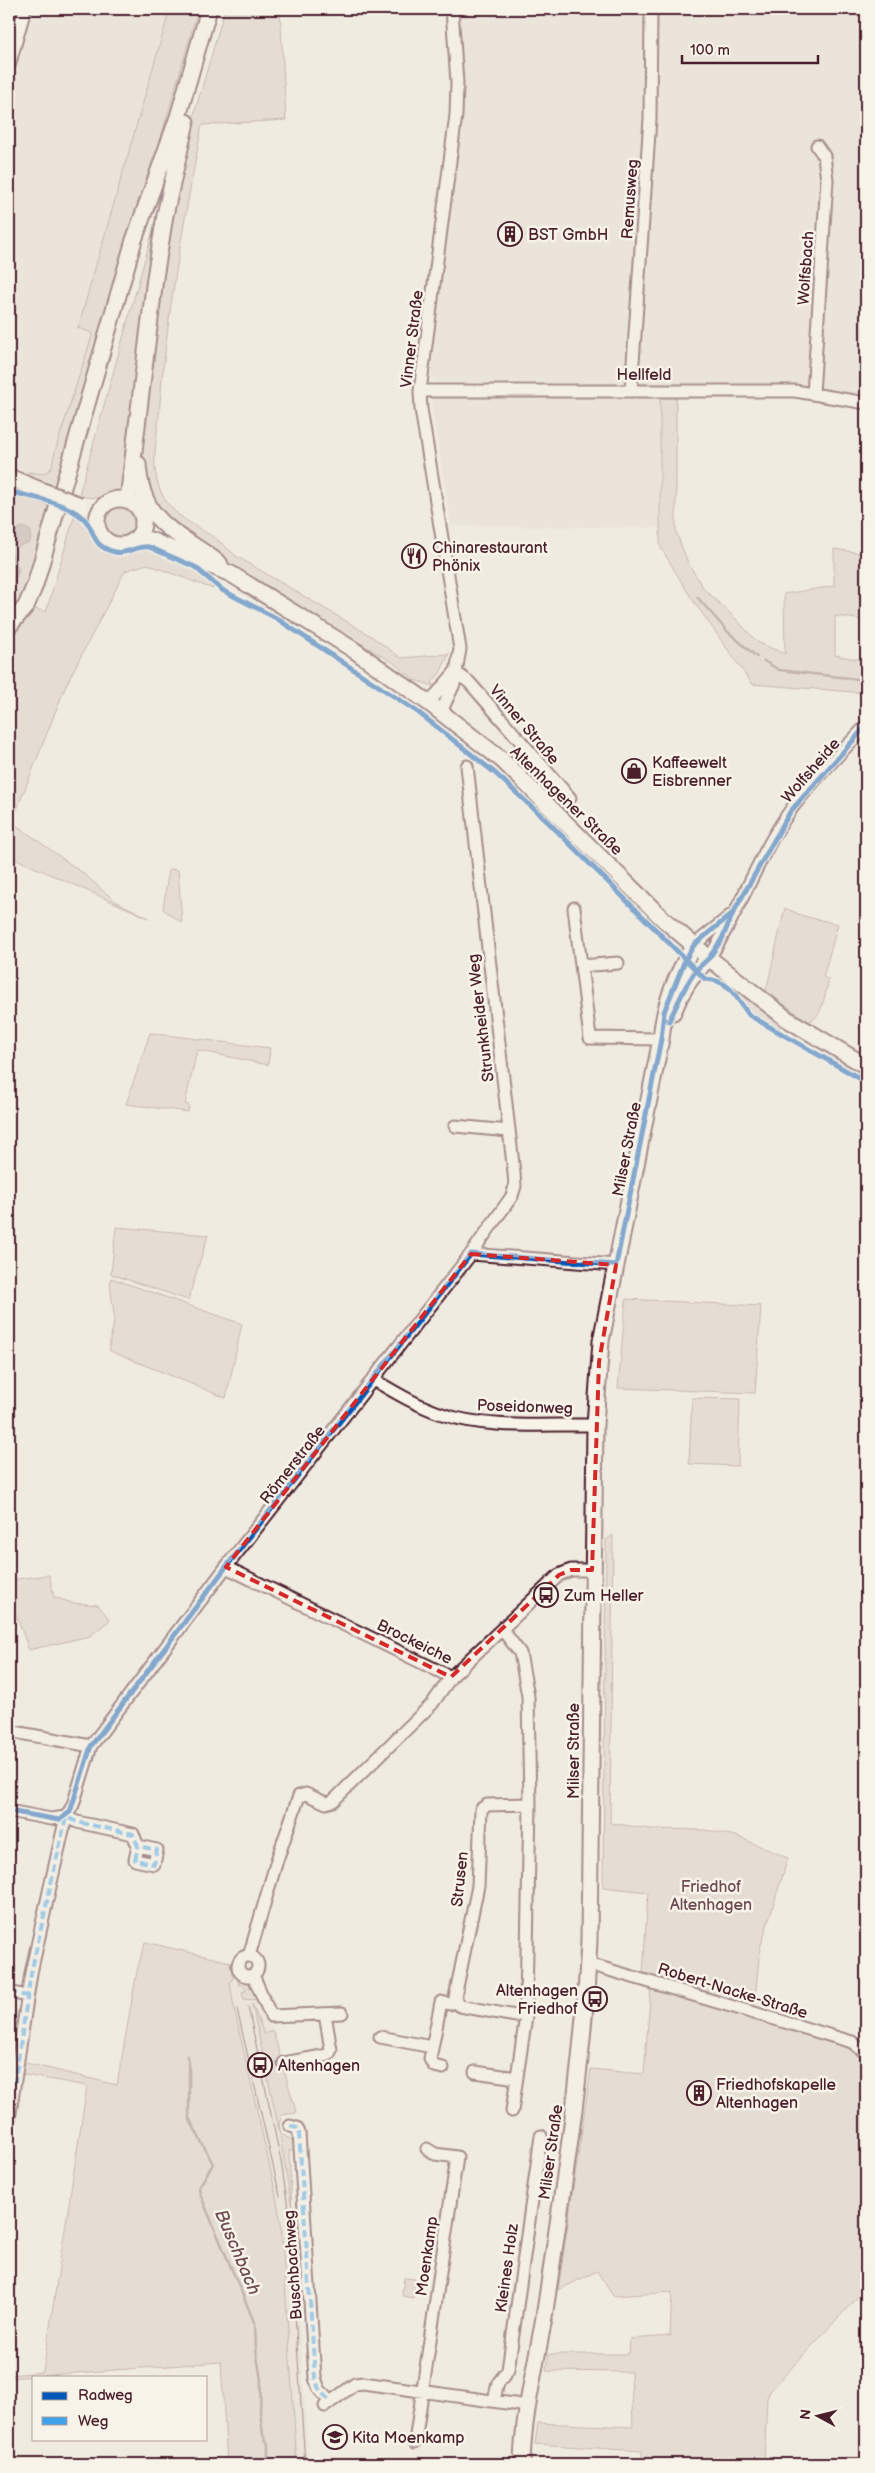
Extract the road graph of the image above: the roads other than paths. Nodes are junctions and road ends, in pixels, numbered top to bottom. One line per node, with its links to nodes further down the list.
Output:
1 (25, 9): 6 (street)
2 (209, 9): 20 (main road)
3 (214, 9): 12 (main road)
4 (452, 9): 9 (street, Vinner Straße)
5 (651, 9): 8 (street, Remusweg)
6 (9, 66)
7 (817, 146): 10 (street, Wolfsbach)
8 (632, 390): 9 (street, Hellfeld); 10 (street, Hellfeld)
9 (420, 391): 21 (street, Vinner Straße)
10 (813, 394): 11 (street, Hellfeld)
11 (866, 403)
12 (138, 427): 14 (main road); 19 (main road)
13 (9, 477): 16 (main road, bridge)
14 (128, 500): 15 (main road); 18 (main road)
15 (105, 504): 16 (main road); 17 (main road)
16 (80, 506): 17 (main road)
17 (97, 522): 18 (main road)
18 (139, 530): 19 (main road, Altenhagener Straße)
19 (226, 569): 22 (main road, Altenhagener Straße)
20 (9, 626)
21 (455, 672): 22 (street, Vinner Straße); 23 (street, Vinner Straße); 26 (street, Vinner Straße)
22 (429, 703): 23 (main road, Altenhagener Straße)
23 (441, 712): 29 (main road, Altenhagener Straße)
24 (866, 726): 28 (street, Wolfsheide)
25 (467, 766): 36 (street, Strunkheider Weg)
26 (570, 798)
27 (574, 908): 32 (street)
28 (733, 913): 29 (street, Wolfsheide); 30 (street, Wolfsheide)
29 (694, 945): 30 (main road, Altenhagener Straße); 33 (main road, Milser Straße)
30 (709, 958): 33 (main road, Milser Straße); 34 (main road, Altenhagener Straße)
31 (618, 963): 32 (street)
32 (581, 966): 33 (street)
33 (661, 1039): 38 (main road, Milser Straße)
34 (866, 1066)
35 (455, 1126): 36 (street)
36 (509, 1130): 37 (street, Strunkheider Weg)
37 (471, 1254): 38 (street); 39 (street, Römerstraße)
38 (616, 1265): 40 (main road, Milser Straße)
39 (374, 1380): 40 (street, Poseidonweg); 41 (street, Römerstraße)
40 (594, 1425): 42 (main road, Milser Straße)
41 (226, 1567): 44 (street, Brockeiche); 46 (street, Römerstraße)
42 (592, 1570): 43 (street, Brockeiche); 51 (main road, Milser Straße)
43 (502, 1629): 44 (street, Brockeiche); 47 (street)
44 (451, 1677): 57 (street)
45 (9, 1731): 46 (street)
46 (92, 1746): 49 (street, Römerstraße)
47 (530, 1804): 54 (street, Strusen); 55 (street)
48 (9, 1811): 49 (street)
49 (66, 1817): 50 (street); 53 (street, Römerstraße)
50 (138, 1846)
51 (588, 1966): 60 (street, Robert-Nacke-Straße); 72 (main road, Milser Straße)
52 (9, 1992): 53 (street)
53 (27, 1996): 66 (street, Römerstraße)
54 (456, 2001): 55 (street); 59 (street)
55 (523, 2012): 64 (street)
56 (342, 2013): 57 (street)
57 (325, 2014): 61 (street)
58 (380, 2037): 59 (street)
59 (432, 2047): 62 (street)
60 (866, 2053)
61 (284, 2064)
62 (443, 2068)
63 (475, 2072): 64 (street)
64 (517, 2078): 65 (street)
65 (512, 2111)
66 (9, 2120)
67 (290, 2126): 70 (street, Buschbachweg)
68 (541, 2136): 71 (street, Kleines Holz)
69 (427, 2149): 70 (street, Moenkamp)
70 (422, 2391): 71 (street); 73 (street, Moenkamp)
71 (494, 2400): 72 (street)
72 (528, 2406): 74 (main road, Milser Straße)
73 (415, 2442)
74 (522, 2464)

